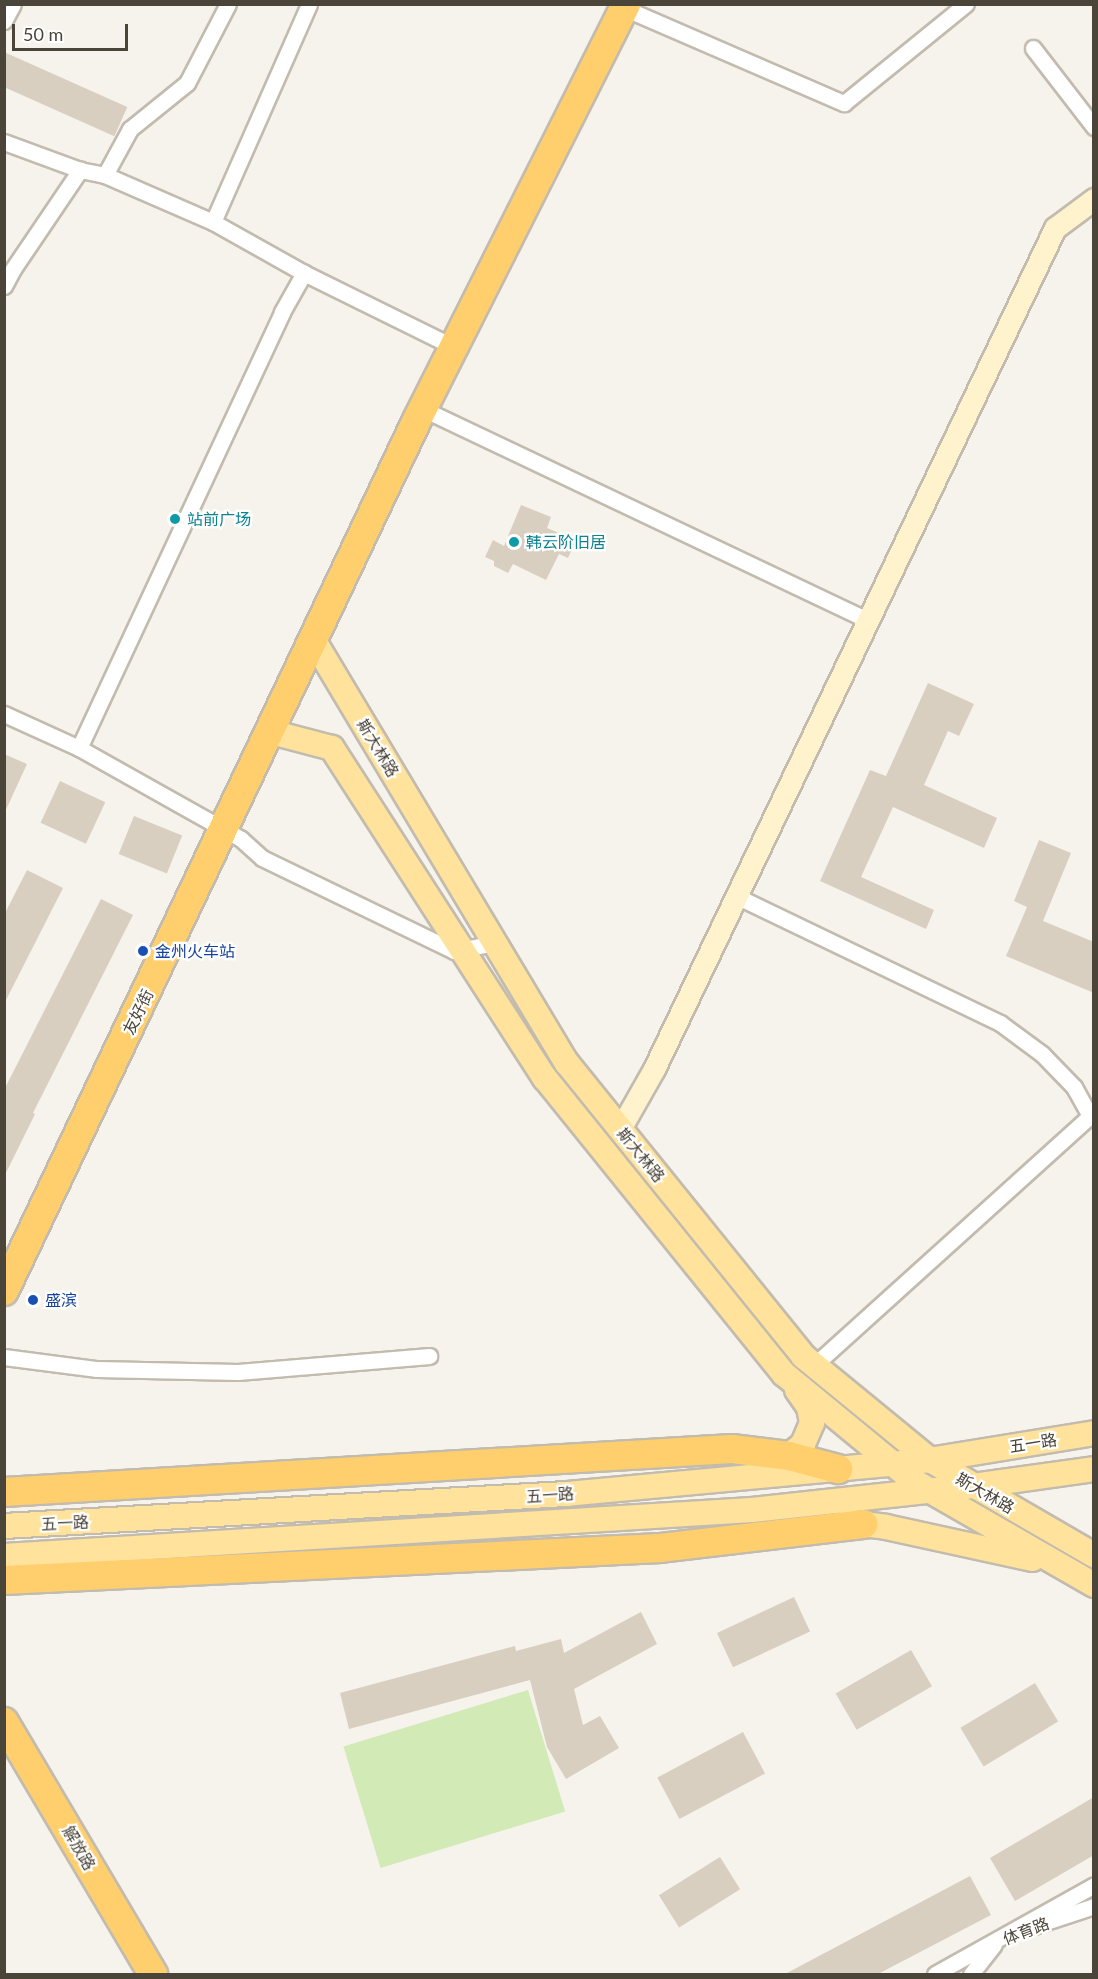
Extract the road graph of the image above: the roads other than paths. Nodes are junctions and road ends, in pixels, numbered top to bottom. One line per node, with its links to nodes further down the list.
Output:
1 (12, 4): 6 (street)
2 (228, 4): 11 (street)
3 (309, 4): 13 (street)
4 (966, 4): 5 (street)
5 (625, 6): 16 (highway, 友好街)
6 (4, 21)
7 (1033, 48): 8 (street)
8 (1094, 127)
9 (4, 142): 10 (street)
10 (80, 170): 11 (street); 15 (street)
11 (105, 175): 13 (street)
12 (1094, 199): 18 (street)
13 (213, 222): 14 (street)
14 (304, 273): 16 (street); 22 (street)
15 (4, 286)
16 (454, 346): 17 (highway, 友好街)
17 (423, 409): 18 (street); 19 (highway, 友好街)
18 (868, 620): 24 (street)
19 (314, 641): 21 (highway, 友好街); 25 (main road, 斯大林路)
20 (4, 714): 22 (street)
21 (271, 732): 23 (highway, 友好街); 26 (main road, 斯大林路)
22 (79, 748): 23 (street)
23 (222, 829): 26 (street); 28 (highway, 友好街)
24 (736, 896): 27 (street); 31 (street)
25 (495, 943): 26 (street); 27 (main road, 斯大林路)
26 (463, 950): 32 (main road, 斯大林路)
27 (620, 1129): 31 (main road, 斯大林路)
28 (4, 1291)
29 (429, 1356): 30 (street)
30 (4, 1357)
31 (814, 1365): 35 (main road, 斯大林路)
32 (784, 1374): 34 (main road); 36 (main road, 斯大林路)
33 (1094, 1433): 35 (main road, 五一路)
34 (789, 1456): 37 (highway); 39 (main road); 42 (highway)
35 (930, 1460): 36 (main road, 五一路); 40 (main road, 斯大林路)
36 (894, 1464): 37 (main road, 五一路); 41 (main road, 斯大林路)
37 (838, 1469): 39 (main road, 五一路)
38 (1094, 1469): 40 (main road)
39 (764, 1476): 45 (main road, 五一路)
40 (972, 1486): 41 (main road); 46 (main road, 斯大林路)
41 (930, 1491): 43 (main road); 48 (main road, 斯大林路)
42 (4, 1492)
43 (752, 1510): 44 (main road); 47 (main road)
44 (864, 1524): 48 (main road); 49 (highway)
45 (4, 1526)
46 (1094, 1555)
47 (4, 1556)
48 (1056, 1564): 50 (main road, 斯大林路)
49 (4, 1580)
50 (1094, 1585)
51 (4, 1722): 55 (highway, 解放路)
52 (1094, 1885): 54 (street)
53 (1094, 1906): 54 (street, 体育路)
54 (999, 1938): 56 (street); 57 (street, 体育路)
55 (153, 1974)
56 (935, 1974)
57 (971, 1974)

